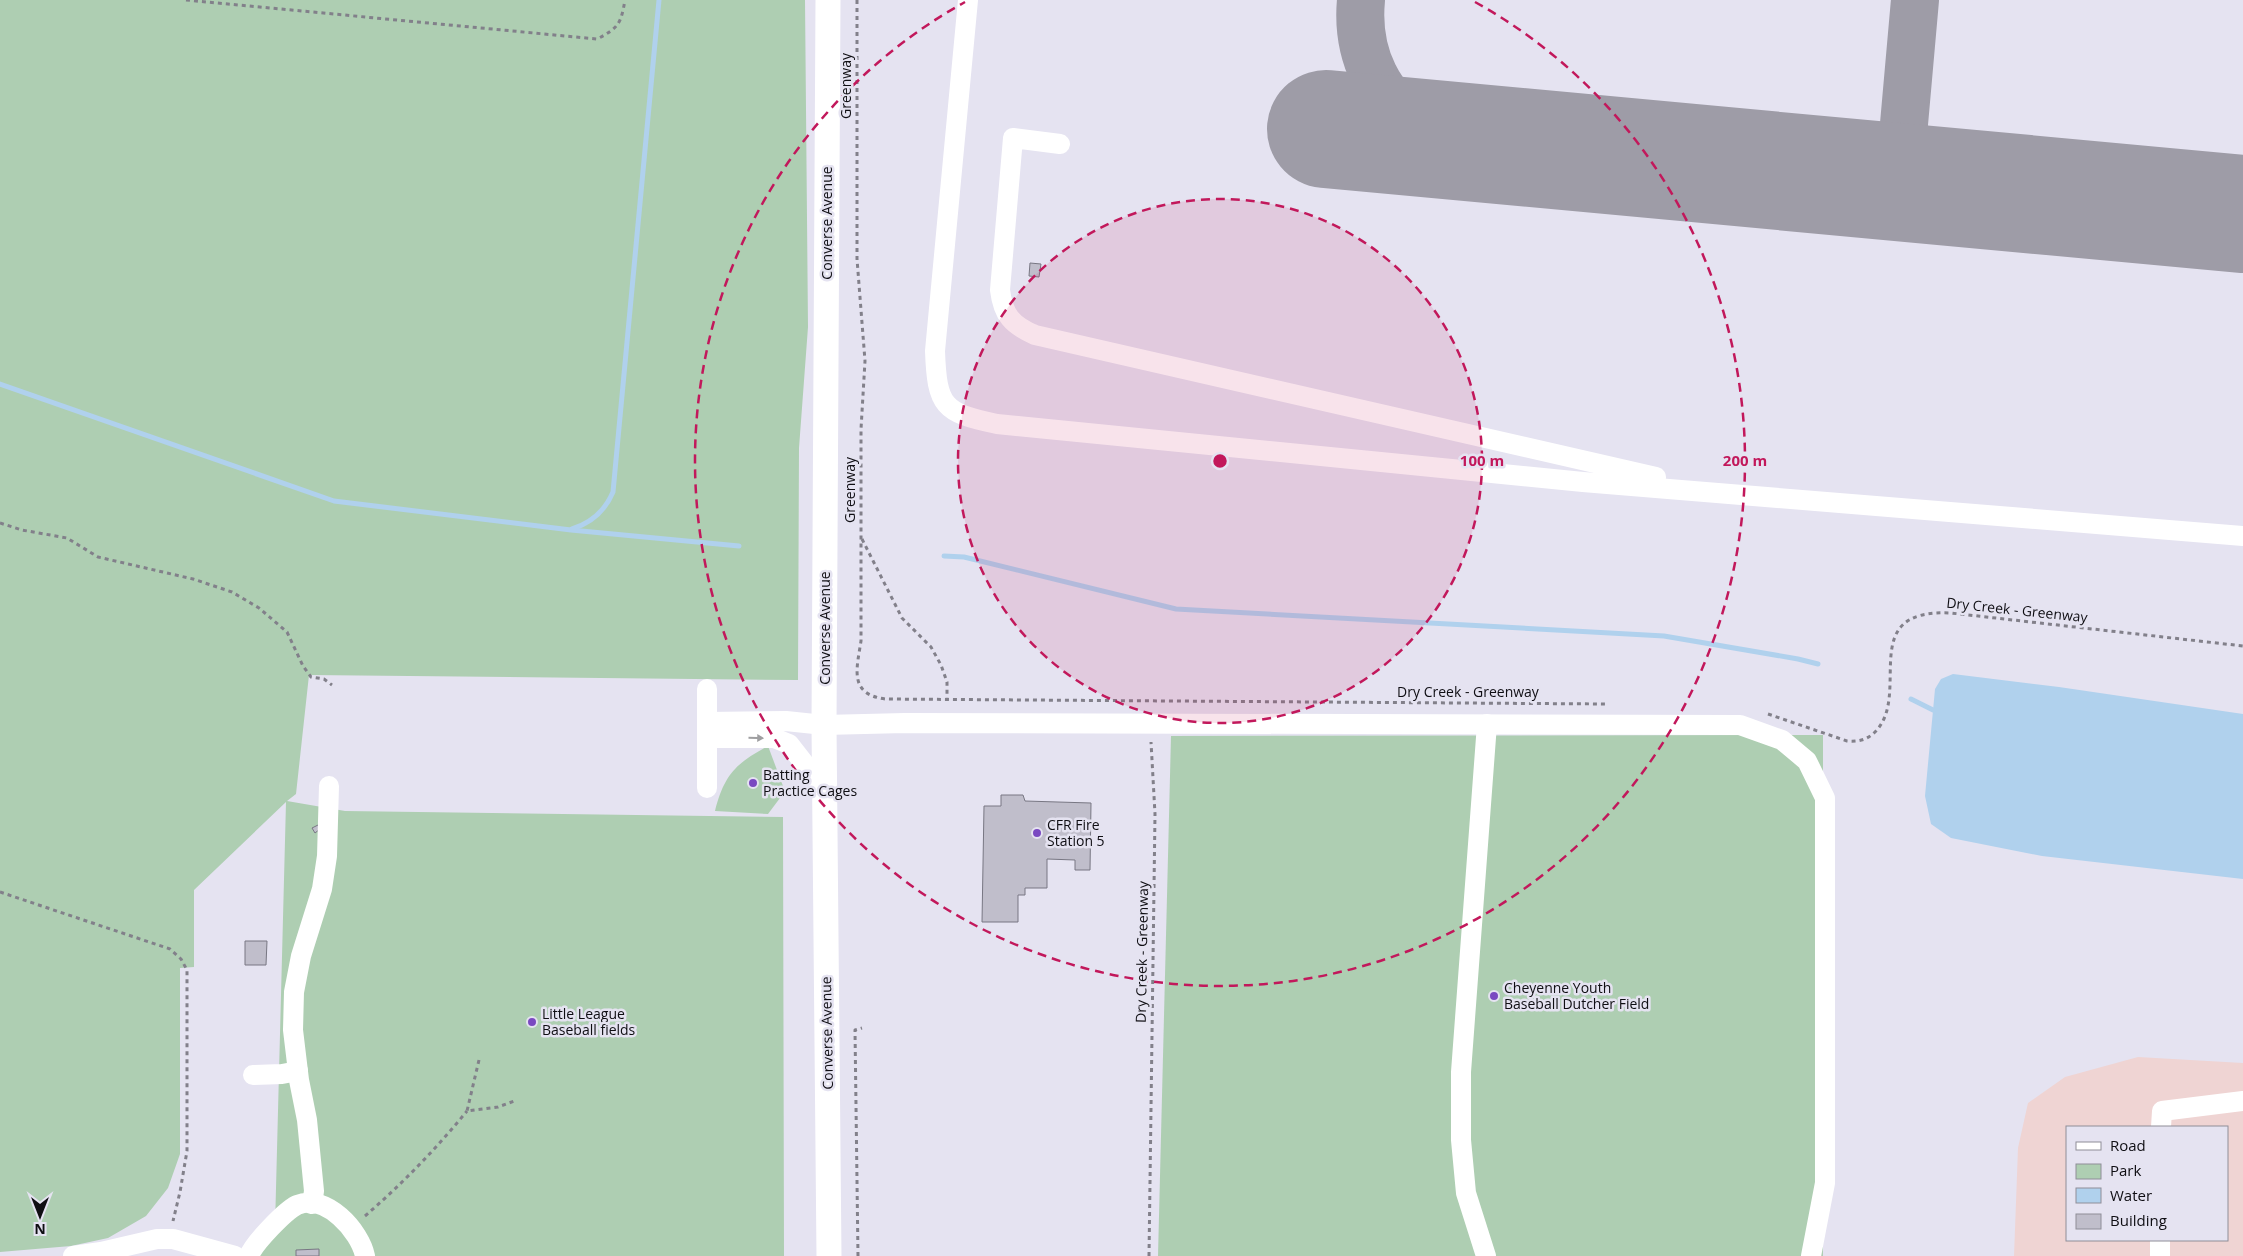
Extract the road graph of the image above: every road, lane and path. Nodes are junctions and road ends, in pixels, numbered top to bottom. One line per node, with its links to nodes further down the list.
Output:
1 (186, 0): 2 (path)
2 (625, 0)
3 (828, 0): 21 (main road, Converse Avenue)
4 (857, 0): 10 (path, Greenway)
5 (968, 0): 7 (lane)
6 (1060, 144): 7 (lane)
7 (1719, 492): 9 (lane)
8 (0, 523): 12 (path)
9 (2243, 536)
10 (861, 538): 14 (path); 14 (path, Greenway)
11 (2243, 646): 17 (path, Dry Creek - Greenway)
12 (332, 685)
13 (707, 689): 22 (lane)
14 (947, 700): 15 (path, Greenway); 18 (path)
15 (1150, 701): 16 (path, Dry Creek - Greenway); 19 (path, Dry Creek - Greenway)
16 (1616, 704)
17 (1763, 712)
18 (946, 723): 19 (lane); 21 (lane)
19 (1150, 723): 20 (lane); 45 (path, Dry Creek - Greenway)
20 (1487, 724): 46 (lane); 47 (lane)
21 (824, 725): 22 (lane); 25 (main road, Converse Avenue)
22 (707, 730): 24 (lane); 25 (lane, one-way to 25)
23 (330, 786): 29 (lane)
24 (707, 788)
25 (825, 790): 43 (main road, Converse Avenue)
26 (0, 892): 37 (path)
27 (862, 1028): 44 (path)
28 (479, 1060): 33 (path)
29 (298, 1071): 30 (lane); 35 (lane)
30 (253, 1075)
31 (517, 1100): 33 (path)
32 (2243, 1101): 34 (lane)
33 (467, 1111): 36 (path)
34 (2161, 1126)
35 (312, 1204): 36 (lane); 41 (lane)
36 (351, 1228): 42 (lane)
37 (169, 1239): 39 (lane); 40 (lane)
38 (2160, 1241): 48 (lane)
39 (73, 1256)
40 (234, 1256)
41 (249, 1256)
42 (365, 1256)
43 (830, 1256)
44 (858, 1256)
45 (1149, 1256)
46 (1486, 1256)
47 (1811, 1256)
48 (2160, 1256)

